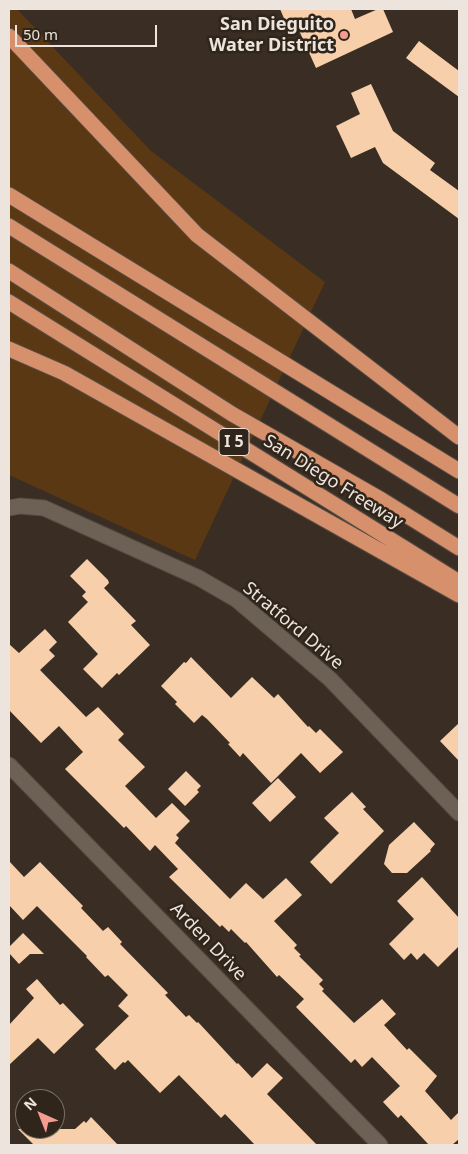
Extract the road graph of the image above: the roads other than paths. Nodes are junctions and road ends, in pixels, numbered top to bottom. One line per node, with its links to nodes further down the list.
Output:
1 (9, 36): 7 (highway)
2 (9, 195): 8 (highway)
3 (9, 226): 9 (highway)
4 (9, 270): 11 (highway)
5 (9, 302): 12 (highway, San Diego Freeway / I 5)
6 (9, 349): 13 (highway)
7 (459, 437)
8 (459, 471)
9 (459, 506)
10 (9, 508): 15 (street, Stratford Drive)
11 (459, 548)
12 (459, 582)
13 (459, 595)
14 (9, 765): 16 (street, Arden Drive)
15 (459, 813)
16 (380, 1145)

